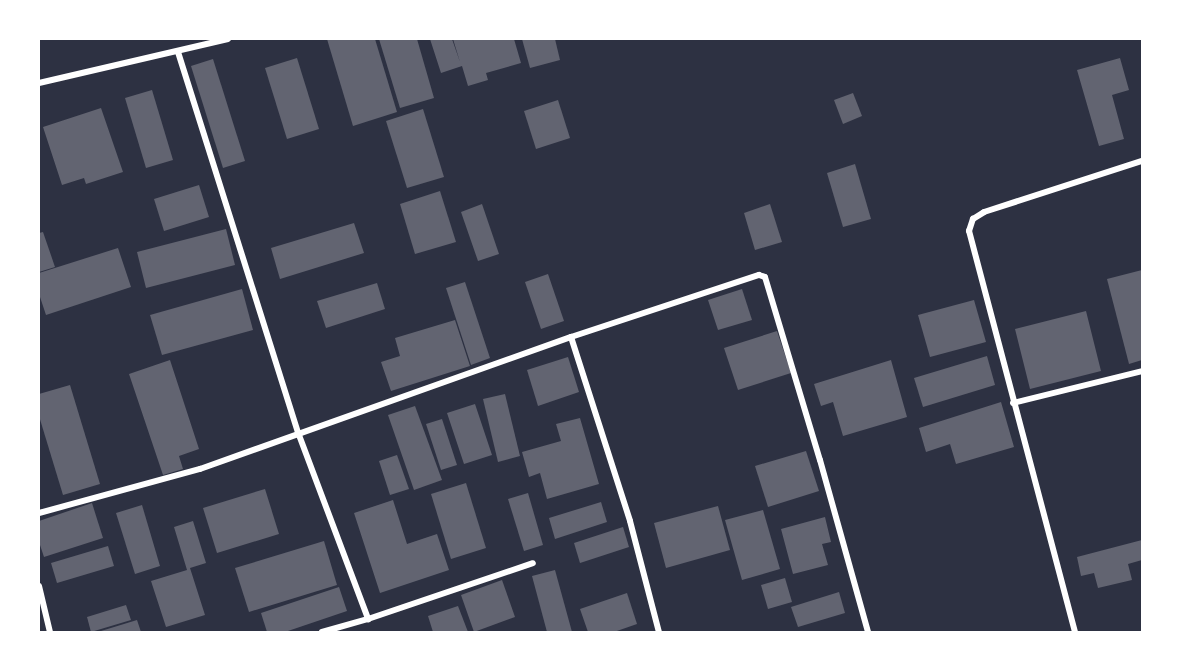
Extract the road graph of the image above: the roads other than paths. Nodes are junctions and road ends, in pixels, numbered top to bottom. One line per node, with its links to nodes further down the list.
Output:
1 (228, 39): 2 (street)
2 (178, 52): 3 (street); 8 (street)
3 (39, 83)
4 (1142, 161): 7 (street)
5 (572, 337): 8 (street); 15 (street); 16 (street)
6 (1142, 371): 7 (street)
7 (1013, 404): 17 (street)
8 (299, 435): 9 (street); 12 (street)
9 (39, 513)
10 (533, 563): 12 (street)
11 (39, 586): 13 (street)
12 (368, 619): 14 (street)
13 (50, 632)
14 (322, 632)
15 (659, 632)
16 (868, 632)
17 (1075, 632)

